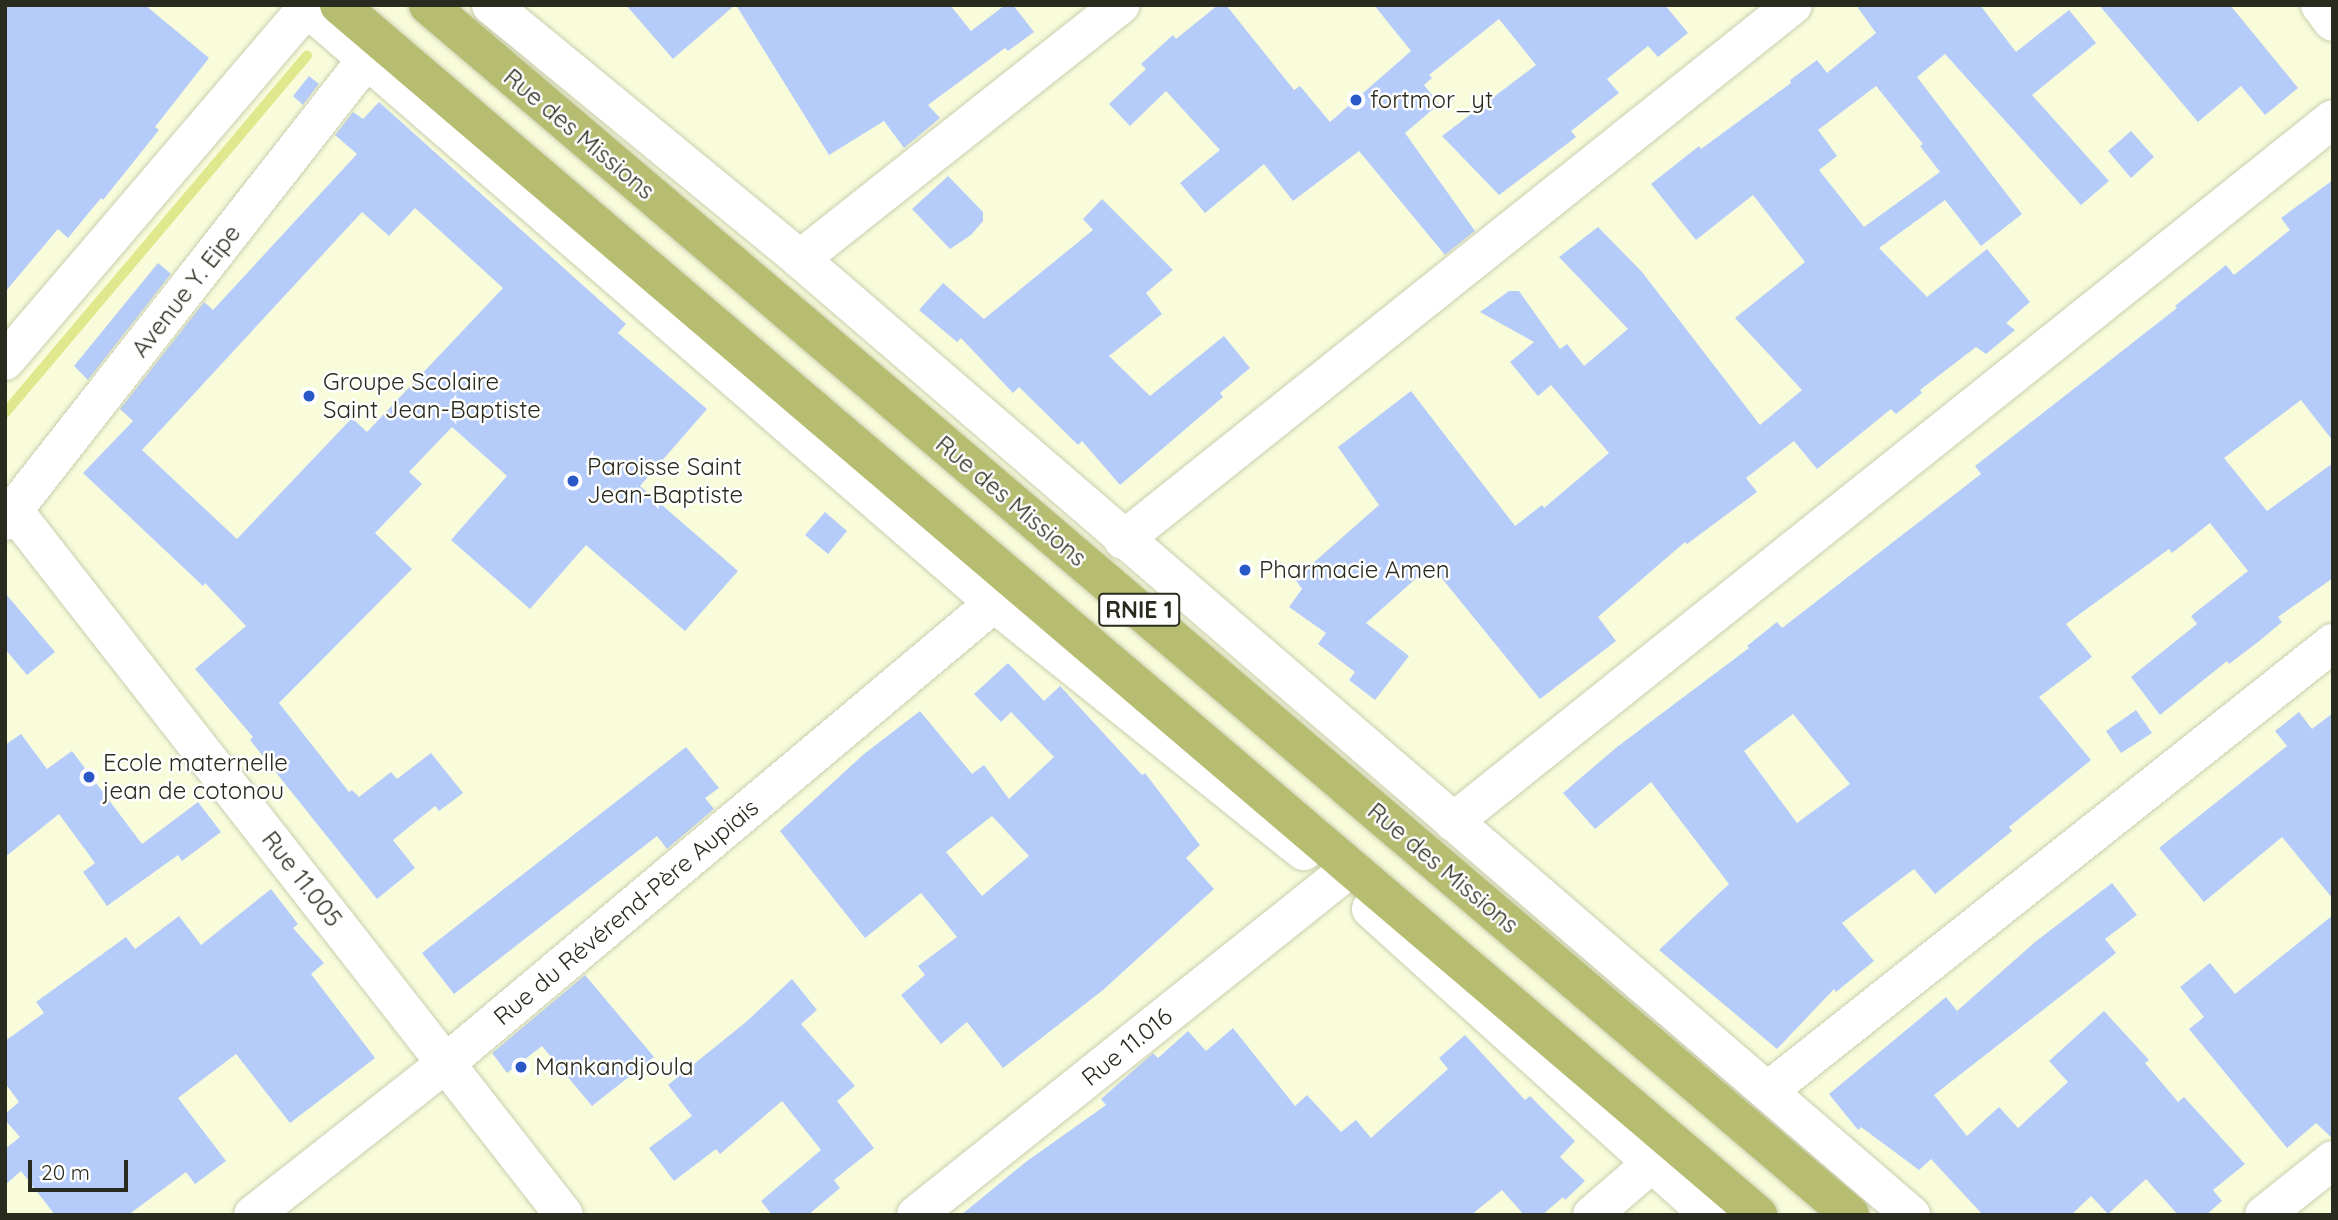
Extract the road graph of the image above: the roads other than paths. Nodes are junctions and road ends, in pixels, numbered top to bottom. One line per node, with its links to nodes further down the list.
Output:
1 (428, 5): 28 (highway, Rue des Missions / RNIE 1)
2 (491, 5): 10 (street)
3 (1121, 5): 10 (street)
4 (1793, 5): 13 (street)
5 (2320, 5): 7 (street)
6 (317, 6): 8 (street); 11 (street); 27 (highway, RNIE 1)
7 (2333, 22)
8 (366, 60): 12 (street, Avenue Y. Eipe); 14 (street)
9 (2333, 119): 16 (street)
10 (800, 260): 13 (street)
11 (5, 360)
12 (10, 516): 18 (street, Rue 11.005)
13 (1123, 540): 16 (street)
14 (994, 603): 17 (street); 18 (street, Rue du Révérend-Père Aupiais)
15 (2333, 643): 19 (street)
16 (1453, 822): 19 (street)
17 (1338, 878): 21 (street); 24 (street, Rue 11.016)
18 (446, 1063): 22 (street, Rue du Révérend-Père Aupiais); 23 (street, Rue 11.005)
19 (1769, 1090): 29 (street)
20 (2333, 1160): 30 (street)
21 (1652, 1163): 25 (street); 26 (street)
22 (253, 1215)
23 (564, 1215)
24 (916, 1215)
25 (1592, 1215)
26 (1710, 1215)
27 (1758, 1215)
28 (1850, 1215)
29 (1911, 1215)
30 (2264, 1215)

